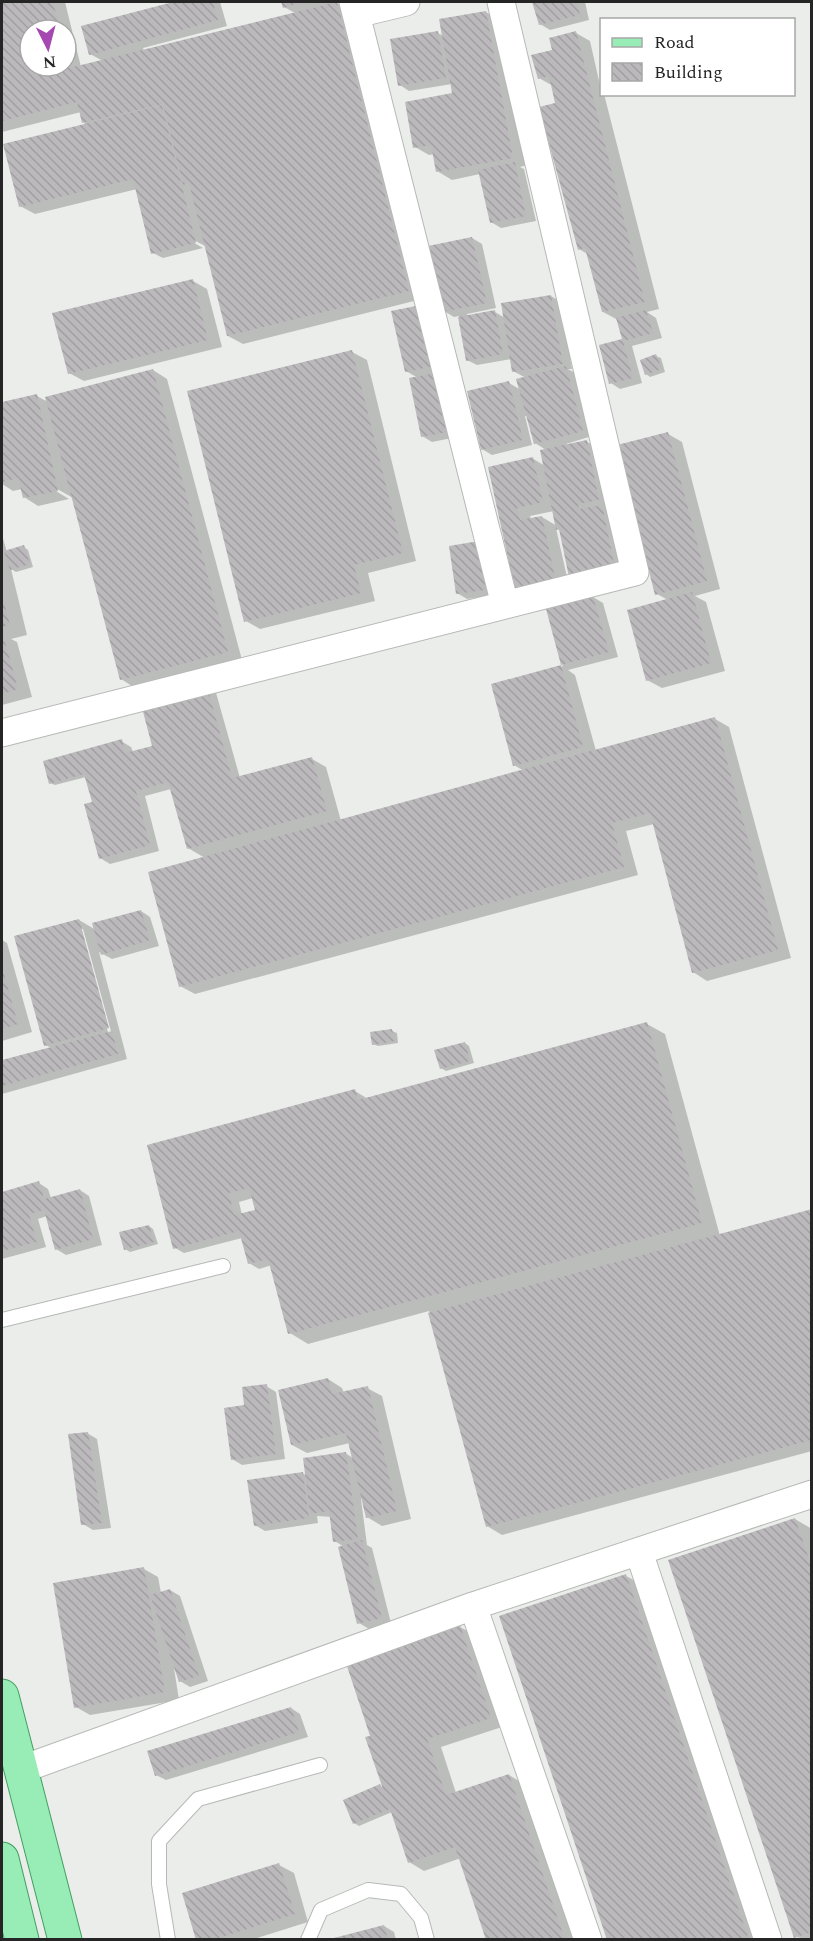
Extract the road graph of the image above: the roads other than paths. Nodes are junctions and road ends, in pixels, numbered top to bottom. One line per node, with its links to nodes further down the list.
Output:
1 (406, 2): 3 (street)
2 (501, 2): 4 (street)
3 (355, 8): 4 (street)
4 (505, 605): 5 (street)
5 (2, 733)
6 (223, 1266): 7 (lane)
7 (2, 1320)
8 (810, 1500): 9 (street)
9 (639, 1552): 10 (street); 21 (street)
10 (473, 1606): 13 (street); 20 (street)
11 (2, 1696): 13 (main road)
12 (320, 1765): 17 (lane)
13 (20, 1770): 16 (main road)
14 (2, 1859): 15 (main road)
15 (22, 1940)
16 (65, 1940)
17 (168, 1940)
18 (308, 1940): 19 (lane)
19 (427, 1940)
20 (588, 1940)
21 (768, 1940)

